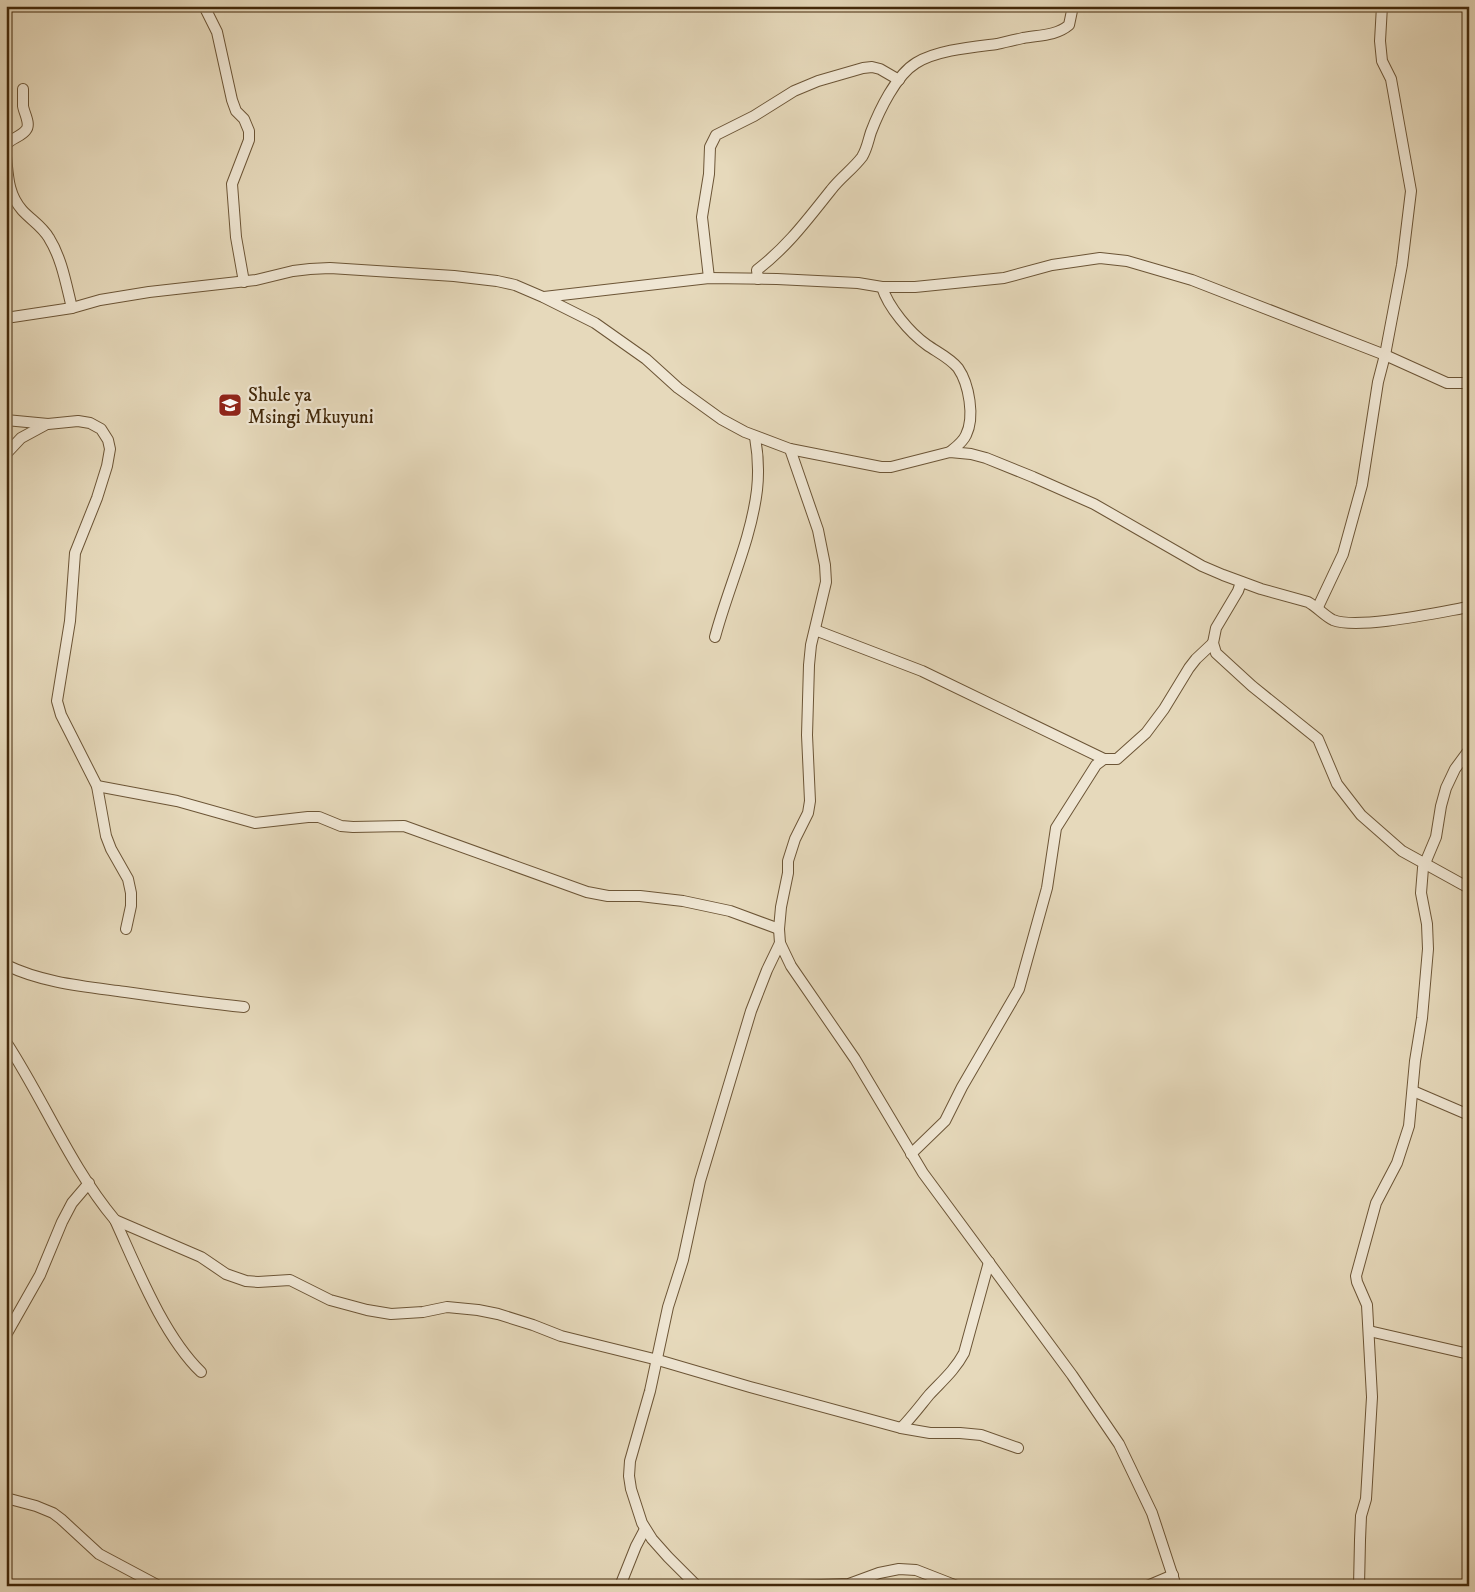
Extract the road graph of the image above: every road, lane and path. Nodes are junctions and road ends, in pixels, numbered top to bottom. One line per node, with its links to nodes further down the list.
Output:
1 (204, 6): 10 (street)
2 (1073, 6): 4 (street)
3 (1382, 6): 15 (street)
4 (899, 80): 8 (street); 9 (street)
5 (23, 89): 6 (street)
6 (6, 145)
7 (6, 156): 13 (street)
8 (709, 278): 9 (street); 12 (street)
9 (758, 279): 11 (street)
10 (244, 282): 12 (street); 13 (street)
11 (882, 287): 15 (street); 21 (street)
12 (543, 297): 19 (street)
13 (72, 308): 14 (street)
14 (6, 318)
15 (1385, 355): 16 (street); 24 (street)
16 (1469, 383)
17 (6, 420): 18 (street)
18 (48, 424): 22 (street); 31 (street)
19 (755, 436): 20 (street); 27 (street)
20 (790, 449): 21 (street); 26 (street)
21 (950, 452): 23 (street)
22 (6, 454)
23 (1241, 582): 24 (street); 28 (street)
24 (1318, 607): 25 (street)
25 (1469, 608)
26 (814, 630): 30 (street); 35 (street)
27 (715, 637)
28 (1213, 643): 30 (street); 32 (street)
29 (1469, 750): 32 (street)
30 (1104, 758): 42 (street)
31 (97, 786): 34 (street); 35 (street)
32 (1425, 863): 33 (street); 40 (street)
33 (1469, 888)
34 (126, 929)
35 (779, 929): 36 (street)
36 (780, 943): 42 (street); 50 (street)
37 (6, 965): 38 (street)
38 (244, 1006)
39 (6, 1042): 43 (street)
40 (1413, 1091): 41 (street); 47 (street)
41 (1469, 1115)
42 (911, 1154): 45 (street)
43 (88, 1184): 44 (street); 46 (street)
44 (114, 1220): 50 (street); 51 (street)
45 (989, 1262): 52 (street); 56 (street)
46 (10, 1317): 48 (street)
47 (1369, 1331): 49 (street); 65 (street)
48 (6, 1335)
49 (1469, 1354)
50 (658, 1360): 52 (street); 55 (street)
51 (201, 1372)
52 (901, 1428): 53 (street)
53 (1018, 1448)
54 (6, 1498): 58 (street)
55 (645, 1529): 59 (street); 60 (street)
56 (1173, 1575): 63 (street); 64 (street)
57 (848, 1585): 61 (street); 62 (street)
58 (159, 1586)
59 (620, 1586)
60 (698, 1586)
61 (794, 1586)
62 (956, 1586)
63 (1147, 1586)
64 (1176, 1586)
65 (1359, 1586)

